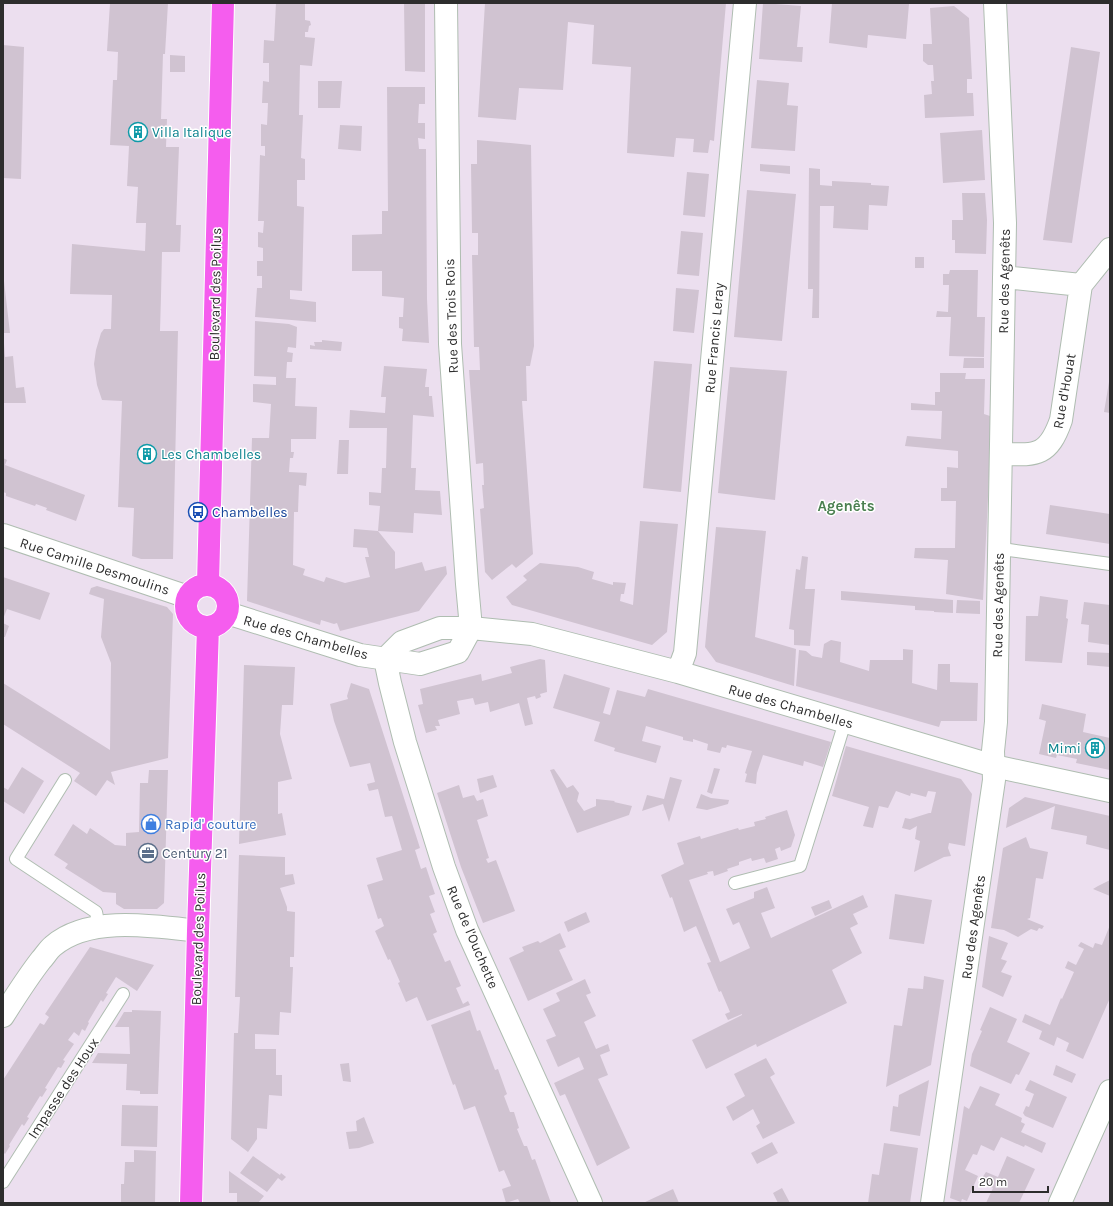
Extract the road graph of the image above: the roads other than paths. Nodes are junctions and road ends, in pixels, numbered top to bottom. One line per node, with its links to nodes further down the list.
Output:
1 (223, 3): 12 (main road, Boulevard des Poilus)
2 (446, 3): 16 (street, Rue des Trois Rois)
3 (745, 3): 18 (street, Rue Francis Leray)
4 (995, 3): 6 (street, Rue des Agenêts)
5 (1110, 248): 7 (street, Rue d'Houat)
6 (1004, 277): 7 (street); 8 (street, Rue des Agenêts)
7 (1081, 285): 8 (street, Rue d'Houat)
8 (1001, 454): 10 (street, Rue des Agenêts)
9 (3, 535): 13 (street, Rue Camille Desmoulins)
10 (999, 551): 11 (lane); 20 (street, Rue des Agenêts)
11 (1110, 564)
12 (208, 584): 13 (main road); 14 (main road)
13 (188, 597): 15 (main road)
14 (227, 613): 15 (main road); 17 (street, Rue des Chambelles)
15 (208, 627): 25 (main road, Boulevard des Poilus)
16 (471, 628): 17 (street, Rue des Chambelles); 18 (street, Rue des Chambelles)
17 (386, 659): 31 (street, Rue de l'Ouchette)
18 (678, 672): 19 (street, Rue des Chambelles)
19 (846, 722): 20 (street, Rue des Chambelles); 23 (lane)
20 (994, 766): 22 (street, Rue des Chambelles); 32 (street, Rue des Agenêts)
21 (65, 780): 24 (lane)
22 (1110, 791)
23 (735, 883)
24 (99, 927): 25 (street); 27 (street)
25 (198, 931): 30 (main road, Boulevard des Poilus)
26 (123, 994): 29 (lane, Impasse des Houx)
27 (3, 1016)
28 (1110, 1091): 33 (street)
29 (3, 1182)
30 (191, 1203)
31 (591, 1203)
32 (932, 1203)
33 (1060, 1203)

